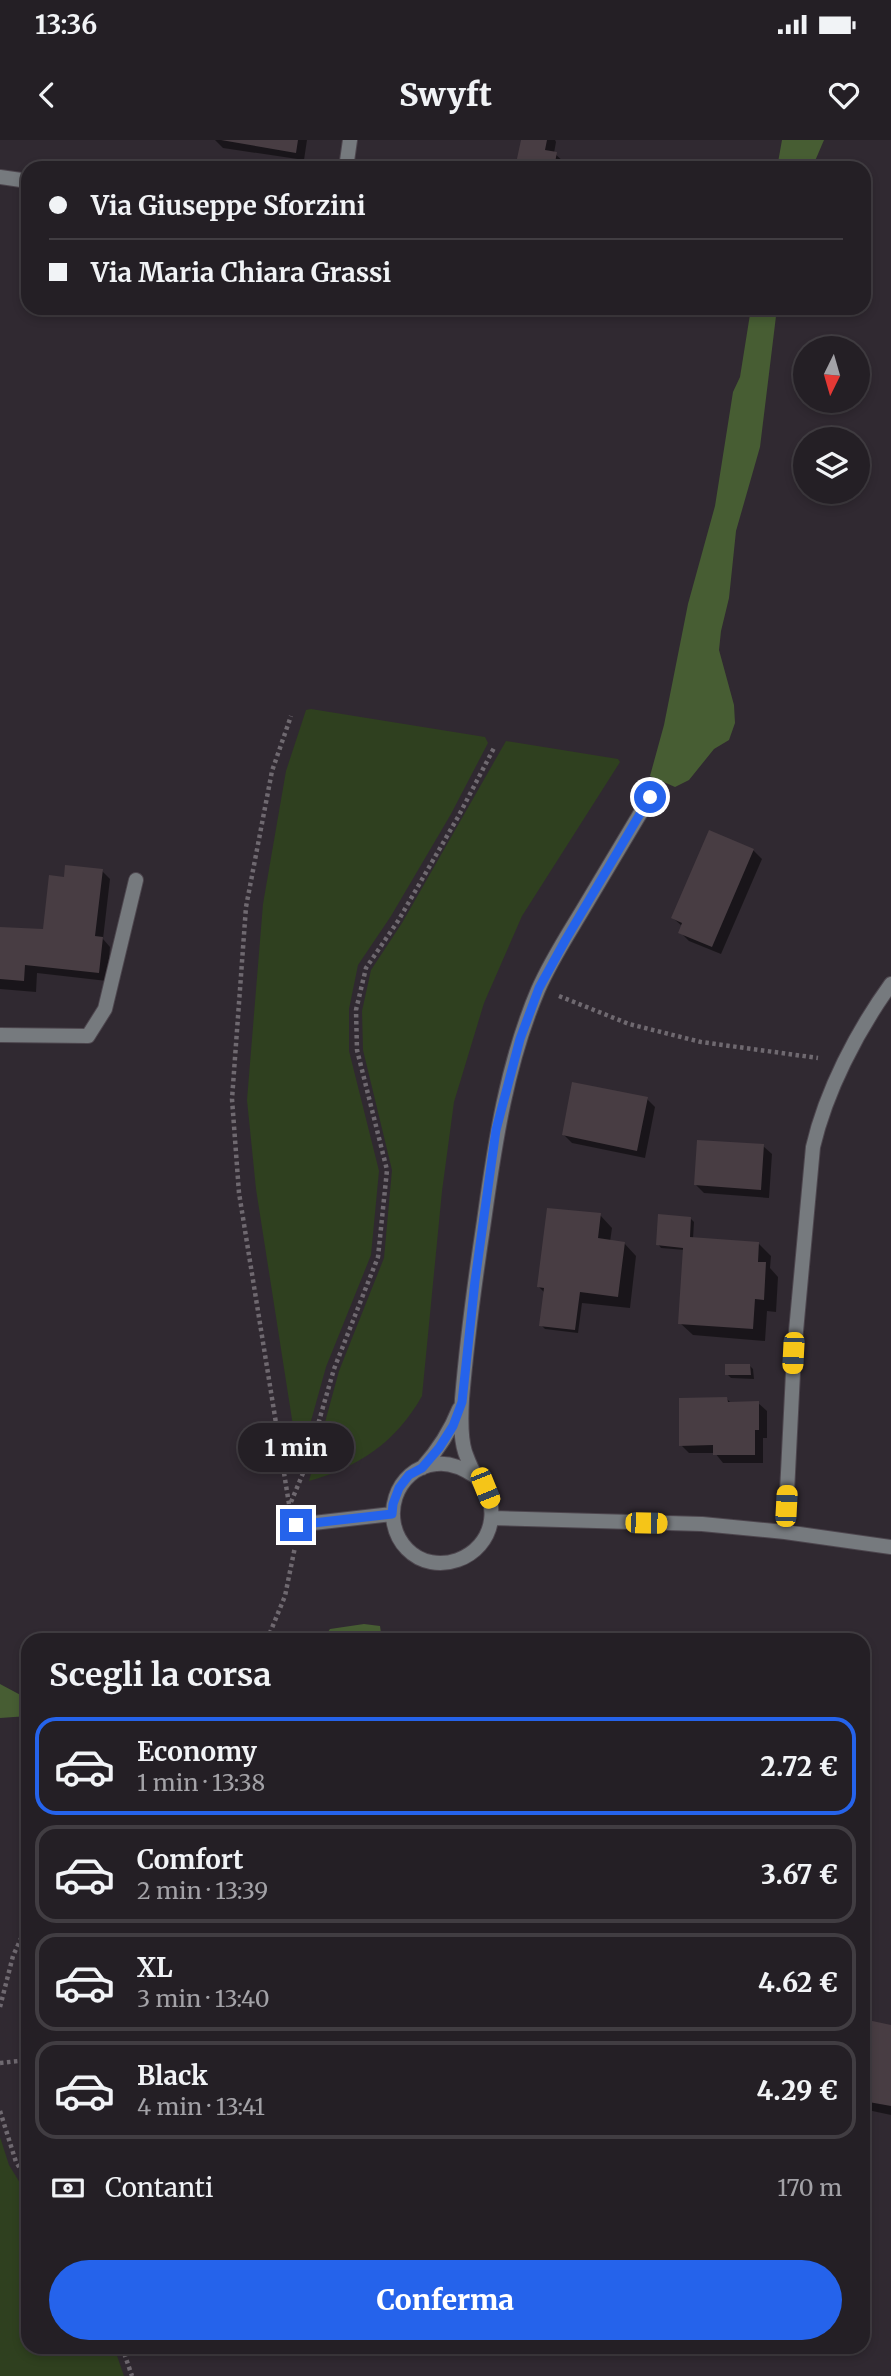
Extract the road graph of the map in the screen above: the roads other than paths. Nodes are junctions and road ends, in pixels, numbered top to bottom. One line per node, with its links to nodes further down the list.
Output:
1 (350, 140): 2 (street)
2 (347, 161)
3 (0, 177): 4 (street)
4 (21, 180)
5 (650, 797): 9 (street)
6 (135, 880): 8 (street)
7 (891, 984): 15 (street)
8 (0, 1035)
9 (462, 1402): 10 (street); 11 (street)
10 (422, 1468): 11 (street); 12 (street)
11 (475, 1476): 13 (street)
12 (392, 1514): 13 (street); 14 (street)
13 (492, 1518): 15 (street)
14 (296, 1525)
15 (785, 1531): 16 (street)
16 (891, 1547)

